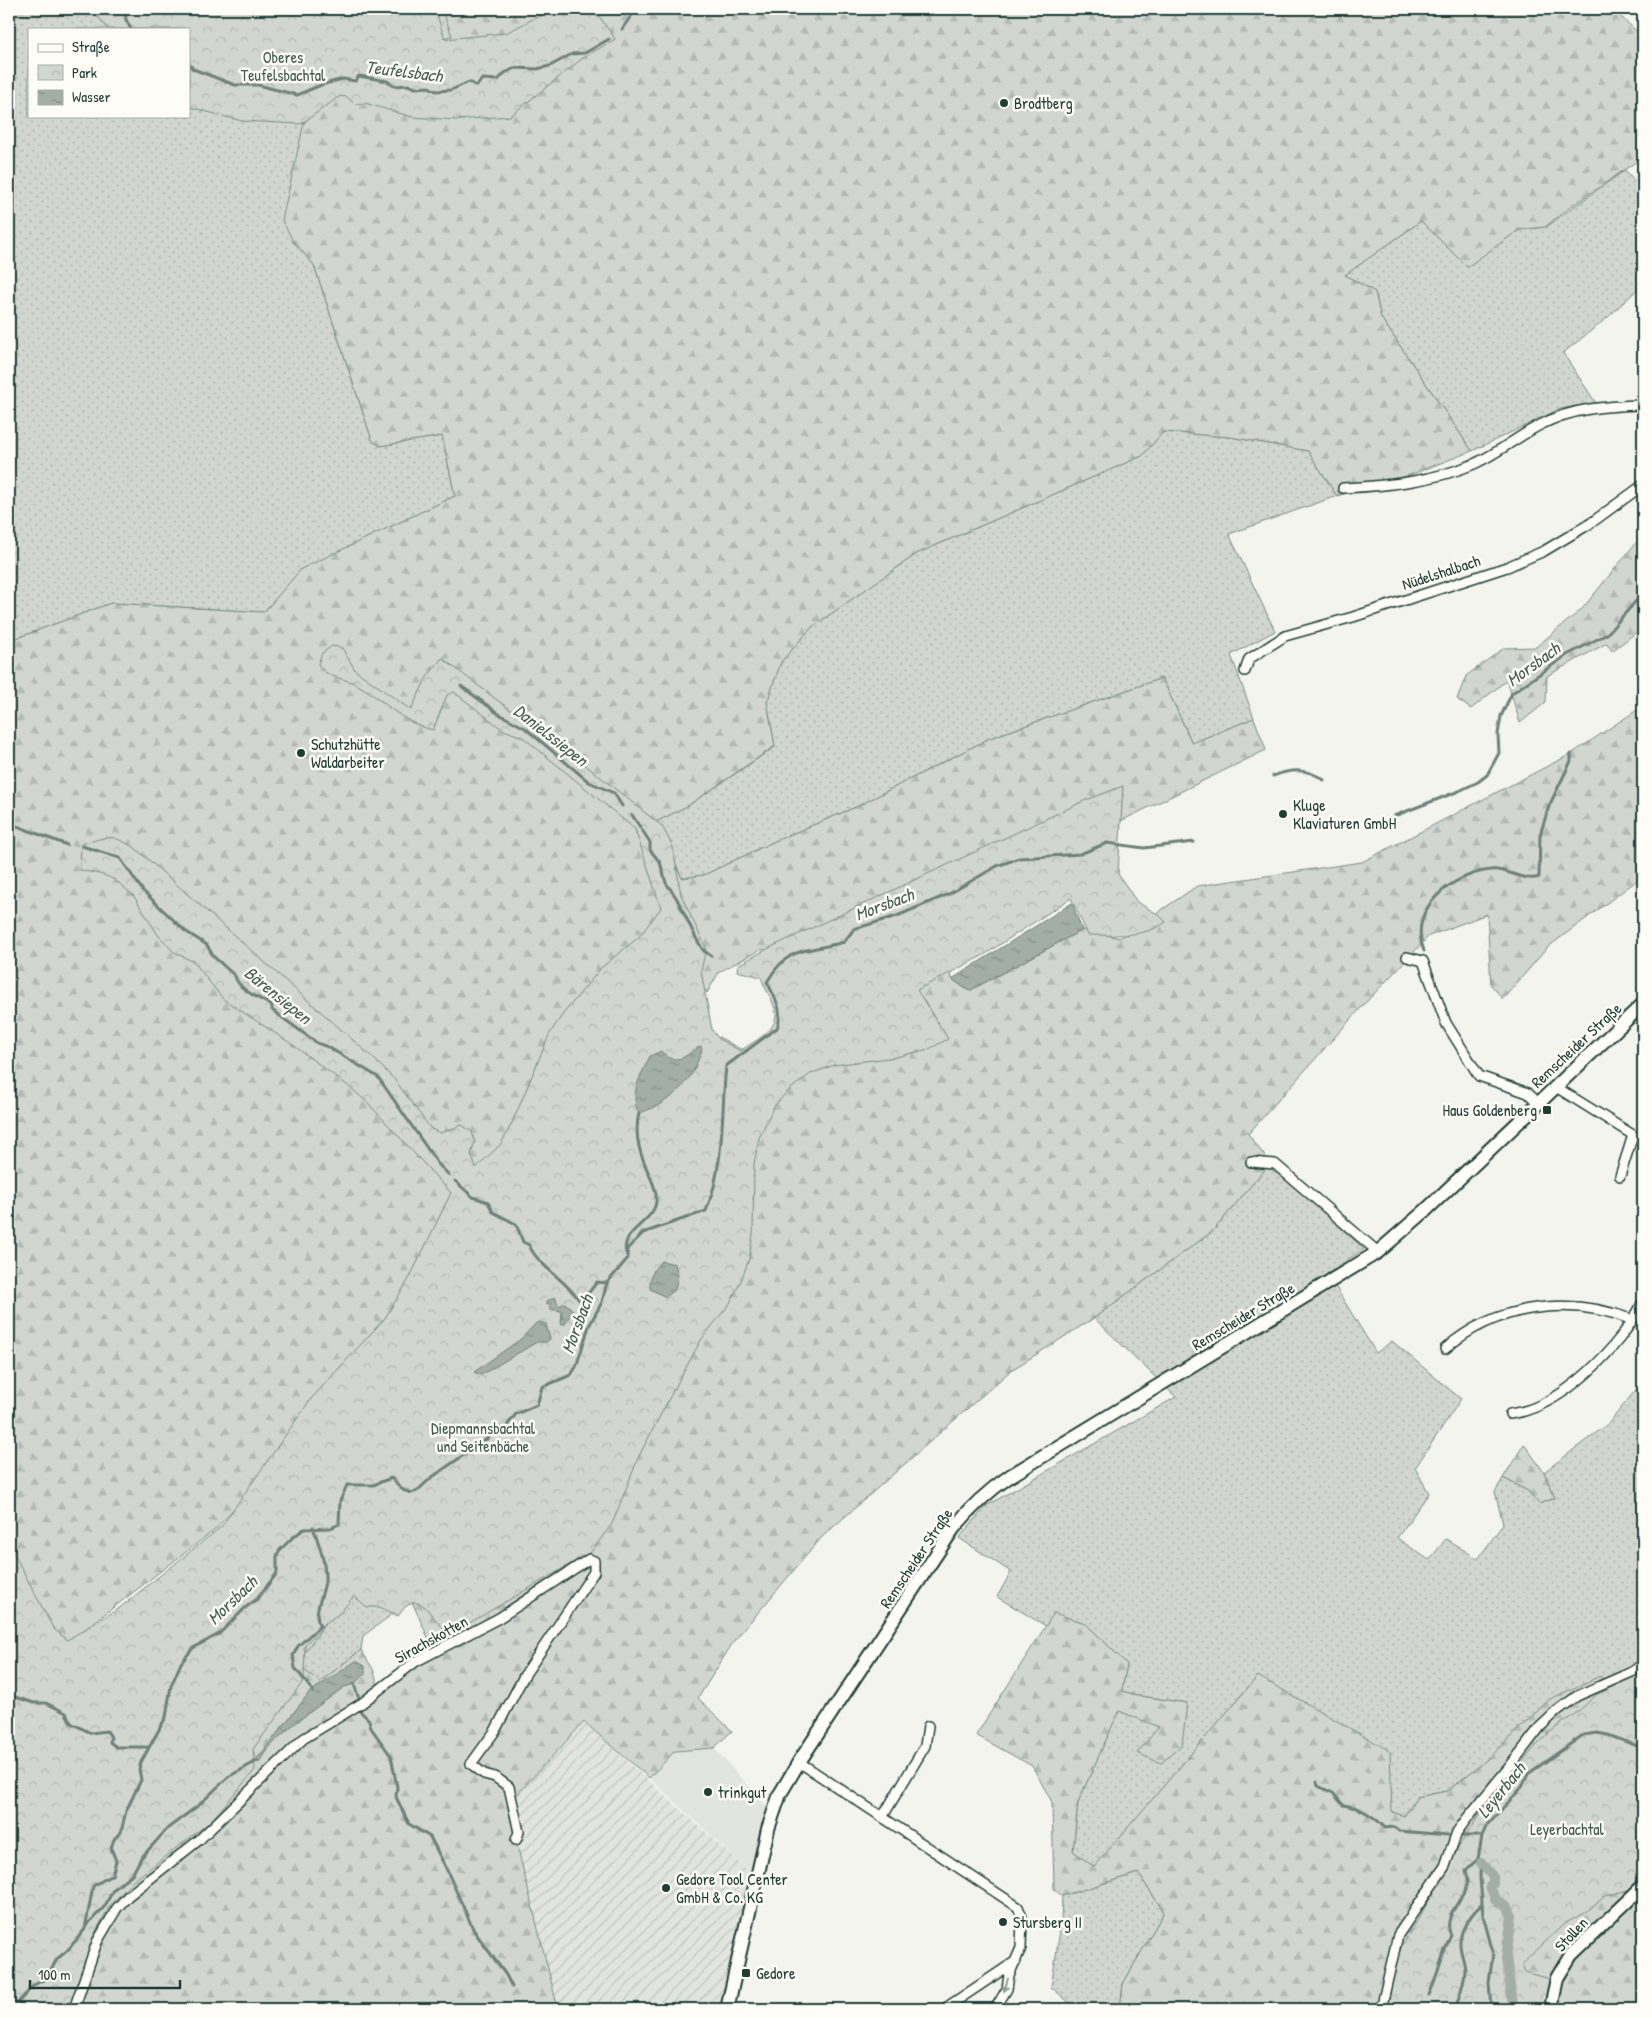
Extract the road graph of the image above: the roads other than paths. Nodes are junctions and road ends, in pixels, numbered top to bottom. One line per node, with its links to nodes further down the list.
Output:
1 (1643, 405): 3 (street)
2 (1643, 485): 4 (street, Nüdelshalbach)
3 (1343, 488)
4 (1245, 670)
5 (1407, 958): 8 (street)
6 (1643, 1004): 7 (main road, Remscheider Straße)
7 (1556, 1087): 8 (main road, Remscheider Straße); 10 (street)
8 (1538, 1103): 11 (main road, Remscheider Straße)
9 (1252, 1162): 11 (street)
10 (1620, 1176)
11 (1378, 1252): 18 (main road, Remscheider Straße)
12 (1643, 1302): 13 (street)
13 (1633, 1320): 14 (street); 15 (street)
14 (1445, 1348)
15 (1510, 1414)
16 (1643, 1664): 27 (street)
17 (928, 1726): 19 (street)
18 (799, 1762): 19 (street); 24 (main road, Remscheider Straße)
19 (883, 1816): 22 (street)
20 (516, 1840): 23 (street, Sirachskotten)
21 (1639, 1890): 28 (main road, Stollen)
22 (1016, 1961): 25 (street); 26 (street, one-way to 26)
23 (74, 2009)
24 (727, 2009)
25 (944, 2009)
26 (995, 2009)
27 (1381, 2009)
28 (1552, 2009)

